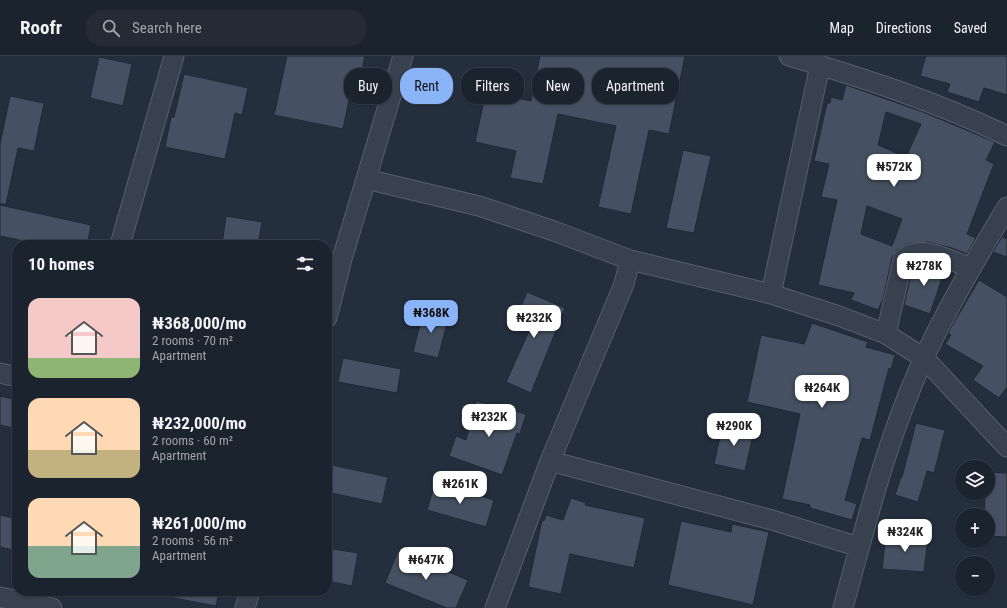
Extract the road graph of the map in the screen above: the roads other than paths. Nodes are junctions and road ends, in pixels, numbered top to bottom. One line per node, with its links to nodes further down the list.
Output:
1 (174, 56): 8 (street)
2 (403, 56): 6 (street)
3 (789, 56): 4 (street)
4 (820, 66): 5 (street); 11 (street)
5 (1007, 136)
6 (366, 179): 9 (street); 12 (street)
7 (1007, 206): 10 (street)
8 (121, 240)
9 (630, 260): 11 (street); 18 (street)
10 (971, 268): 13 (street); 14 (street)
11 (771, 294): 13 (street)
12 (332, 300)
13 (886, 334): 14 (street)
14 (924, 358): 17 (street); 19 (street)
15 (0, 373): 16 (street)
16 (12, 376)
17 (1007, 446)
18 (550, 461): 19 (street); 24 (street)
19 (859, 547): 25 (street)
20 (249, 596): 23 (street)
21 (0, 597): 22 (street)
22 (52, 608)
23 (245, 608)
24 (495, 608)
25 (843, 608)

